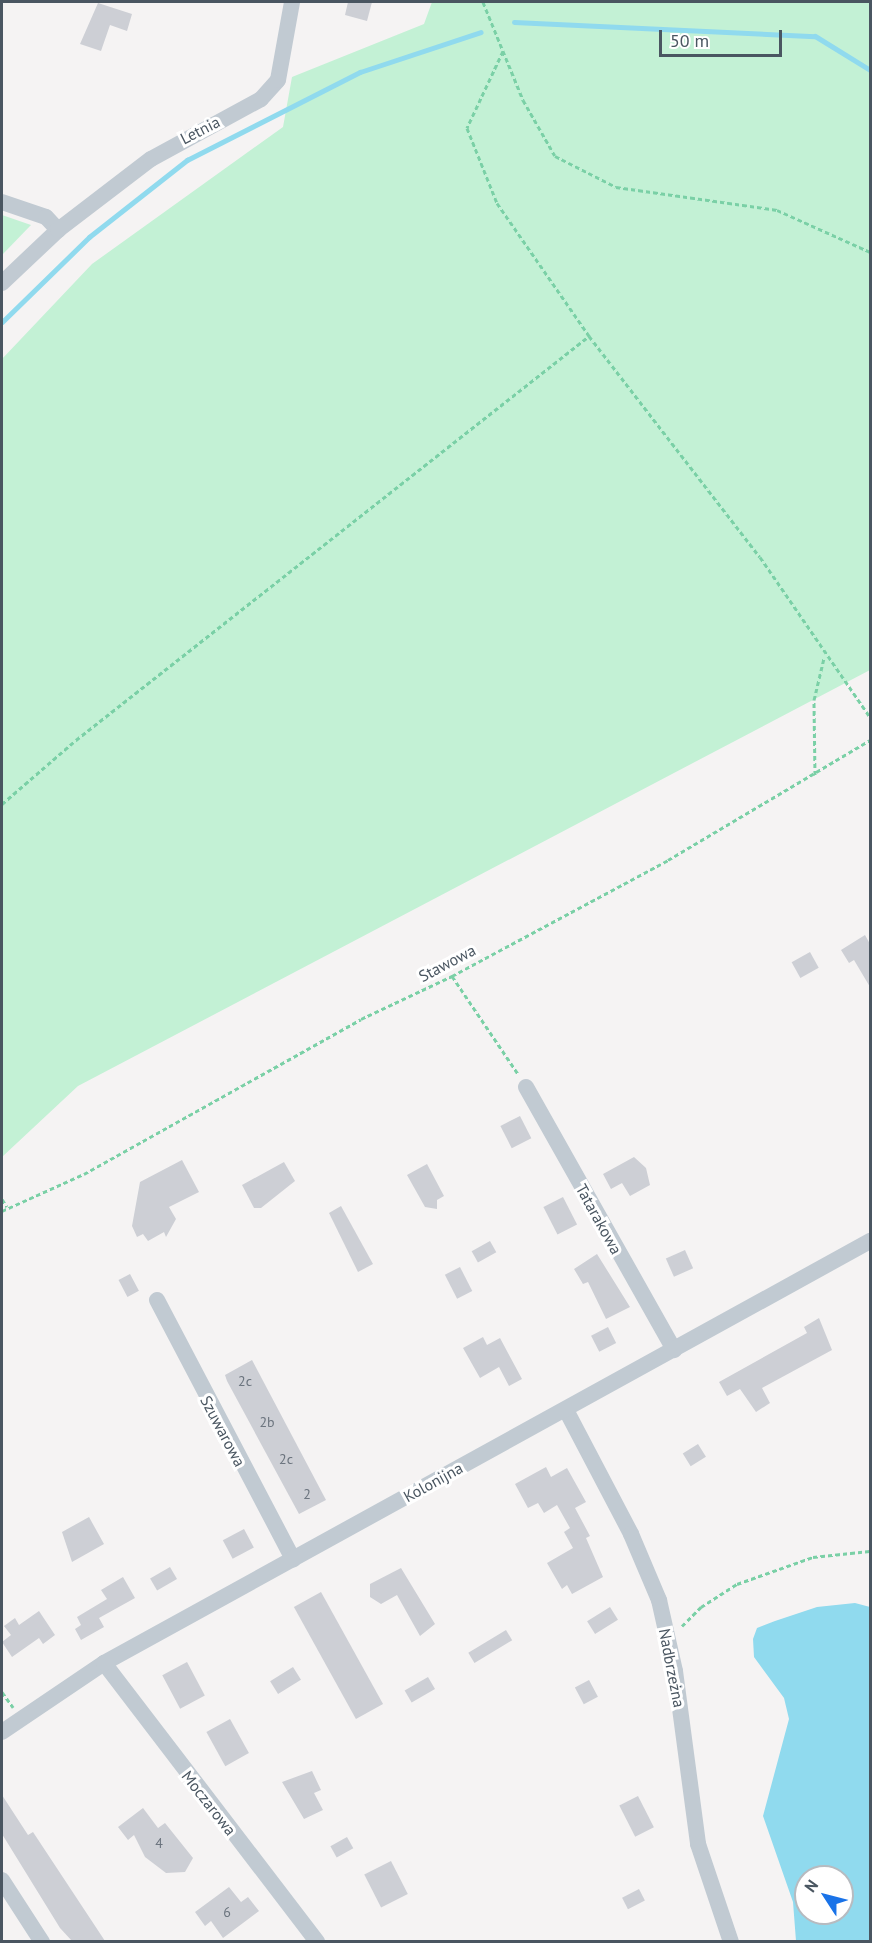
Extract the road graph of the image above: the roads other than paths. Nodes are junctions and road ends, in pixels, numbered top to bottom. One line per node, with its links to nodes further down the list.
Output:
1 (292, 2): 3 (street, Letnia)
2 (2, 202): 3 (street)
3 (58, 230): 4 (street, Letnia)
4 (2, 283)
5 (526, 1087): 8 (street, Tatarakowa)
6 (870, 1241): 8 (street, Kolonijna)
7 (157, 1300): 10 (street, Szuwarowa)
8 (674, 1350): 9 (street, Kolonijna)
9 (566, 1410): 10 (street, Kolonijna); 16 (street, Nadbrzeżna)
10 (292, 1559): 11 (street, Kolonijna)
11 (104, 1663): 12 (street, Kolonijna); 15 (street, Moczarowa)
12 (2, 1732)
13 (2, 1880): 14 (street)
14 (42, 1941)
15 (317, 1941)
16 (731, 1941)

